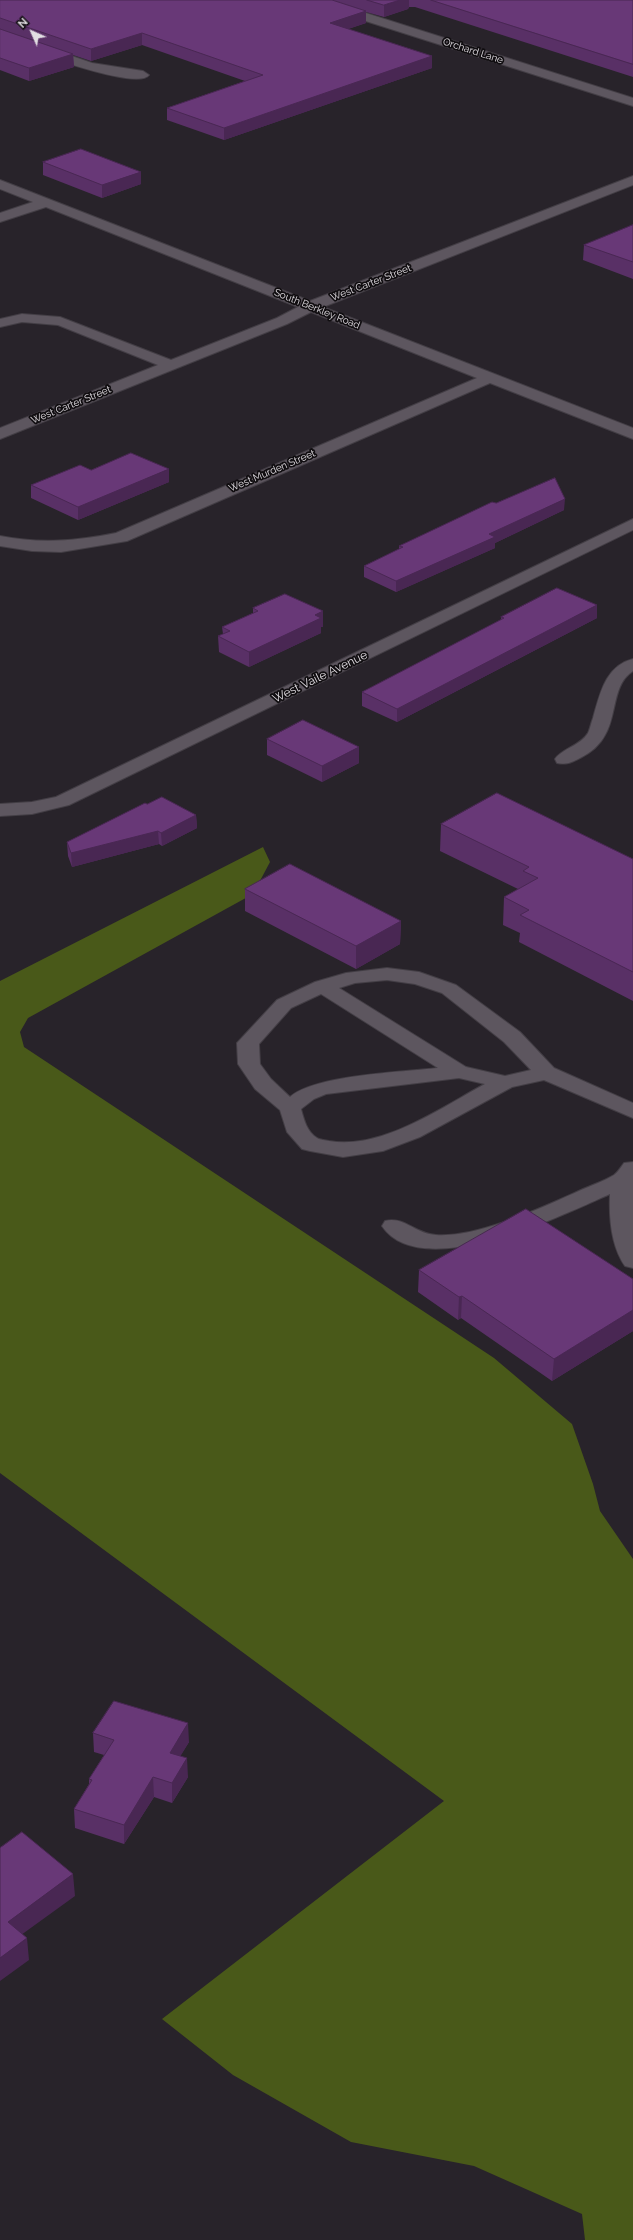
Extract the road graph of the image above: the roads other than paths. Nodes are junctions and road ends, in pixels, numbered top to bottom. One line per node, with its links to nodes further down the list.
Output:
1 (313, 0): 4 (street, Orchard Lane)
2 (0, 36): 3 (street)
3 (143, 76)
4 (633, 102)
5 (633, 180): 9 (street, West Carter Street)
6 (0, 184): 7 (street, South Berkley Road)
7 (47, 202): 8 (street); 9 (street, South Berkley Road)
8 (0, 218)
9 (309, 307): 11 (street, West Carter Street); 12 (street, South Berkley Road)
10 (0, 323): 11 (street)
11 (170, 365): 13 (street, West Carter Street)
12 (491, 377): 14 (street, South Berkley Road); 16 (street, West Murden Street)
13 (0, 434)
14 (633, 434)
15 (633, 524): 19 (street, West Vaile Avenue)
16 (0, 541)
17 (633, 664): 18 (street)
18 (564, 759)
19 (1, 810)
20 (322, 986): 21 (street); 22 (street); 24 (street)
21 (459, 1072): 23 (street); 24 (street)
22 (546, 1073): 23 (street); 25 (street)
23 (505, 1082): 24 (street)
24 (290, 1108)
25 (633, 1110)
26 (629, 1172): 27 (street); 28 (street)
27 (393, 1226)
28 (633, 1261)

